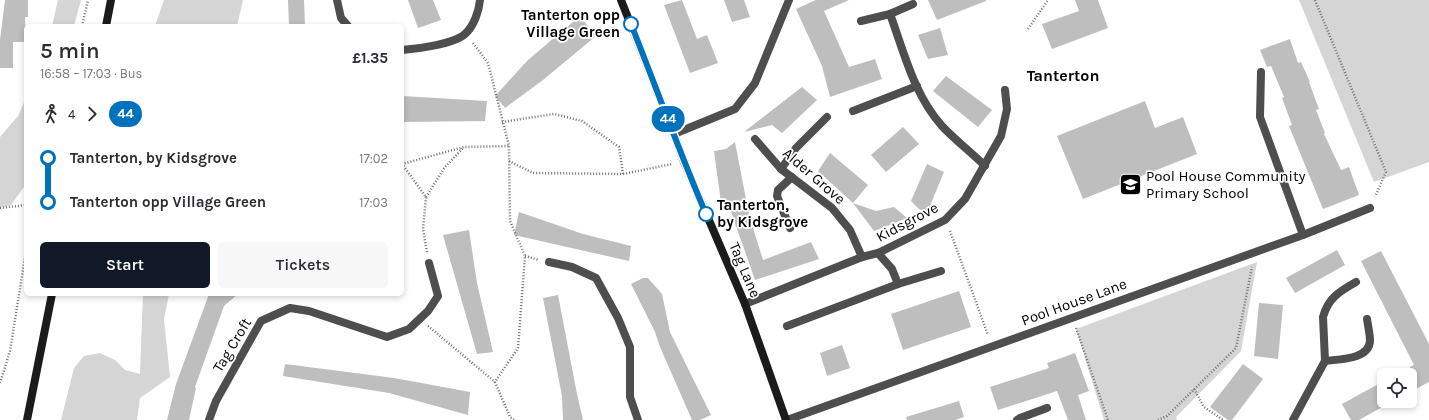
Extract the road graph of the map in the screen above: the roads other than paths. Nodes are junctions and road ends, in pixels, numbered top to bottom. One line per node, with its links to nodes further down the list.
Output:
1 (111, 0): 9 (main road)
2 (337, 0): 10 (street)
3 (480, 0): 11 (street)
4 (621, 0): 17 (main road, Tag Lane)
5 (789, 0): 17 (street)
6 (913, 4): 7 (street)
7 (890, 14): 8 (street); 13 (street)
8 (861, 20)
9 (106, 24)
10 (346, 24)
11 (404, 50)
12 (1262, 72): 24 (street)
13 (916, 86): 15 (street); 19 (street)
14 (1005, 90): 19 (street, Kidsgrove)
15 (853, 111)
16 (827, 117): 20 (street)
17 (674, 134): 33 (main road, Tag Lane)
18 (755, 139): 20 (street, Alder Grove)
19 (985, 166): 25 (street, Kidsgrove)
20 (781, 169): 21 (street, Alder Grove)
21 (792, 177): 23 (street); 26 (street, Alder Grove)
22 (1370, 208): 24 (street, Pool House Lane)
23 (790, 228)
24 (1303, 234): 41 (street, Pool House Lane)
25 (878, 253): 26 (street, Kidsgrove); 31 (street)
26 (862, 257): 33 (street, Kidsgrove)
27 (549, 262): 40 (street)
28 (429, 263): 39 (street, Tag Croft)
29 (941, 271): 31 (street)
30 (1356, 282): 36 (street)
31 (898, 284): 35 (street)
32 (52, 296): 38 (main road)
33 (745, 304): 41 (main road, Tag Lane)
34 (1367, 319): 36 (street)
35 (787, 326)
36 (1325, 361): 43 (street)
37 (1047, 408): 42 (street)
38 (27, 420)
39 (209, 420)
40 (638, 420)
41 (786, 420)
42 (1017, 420)
43 (1293, 420)

